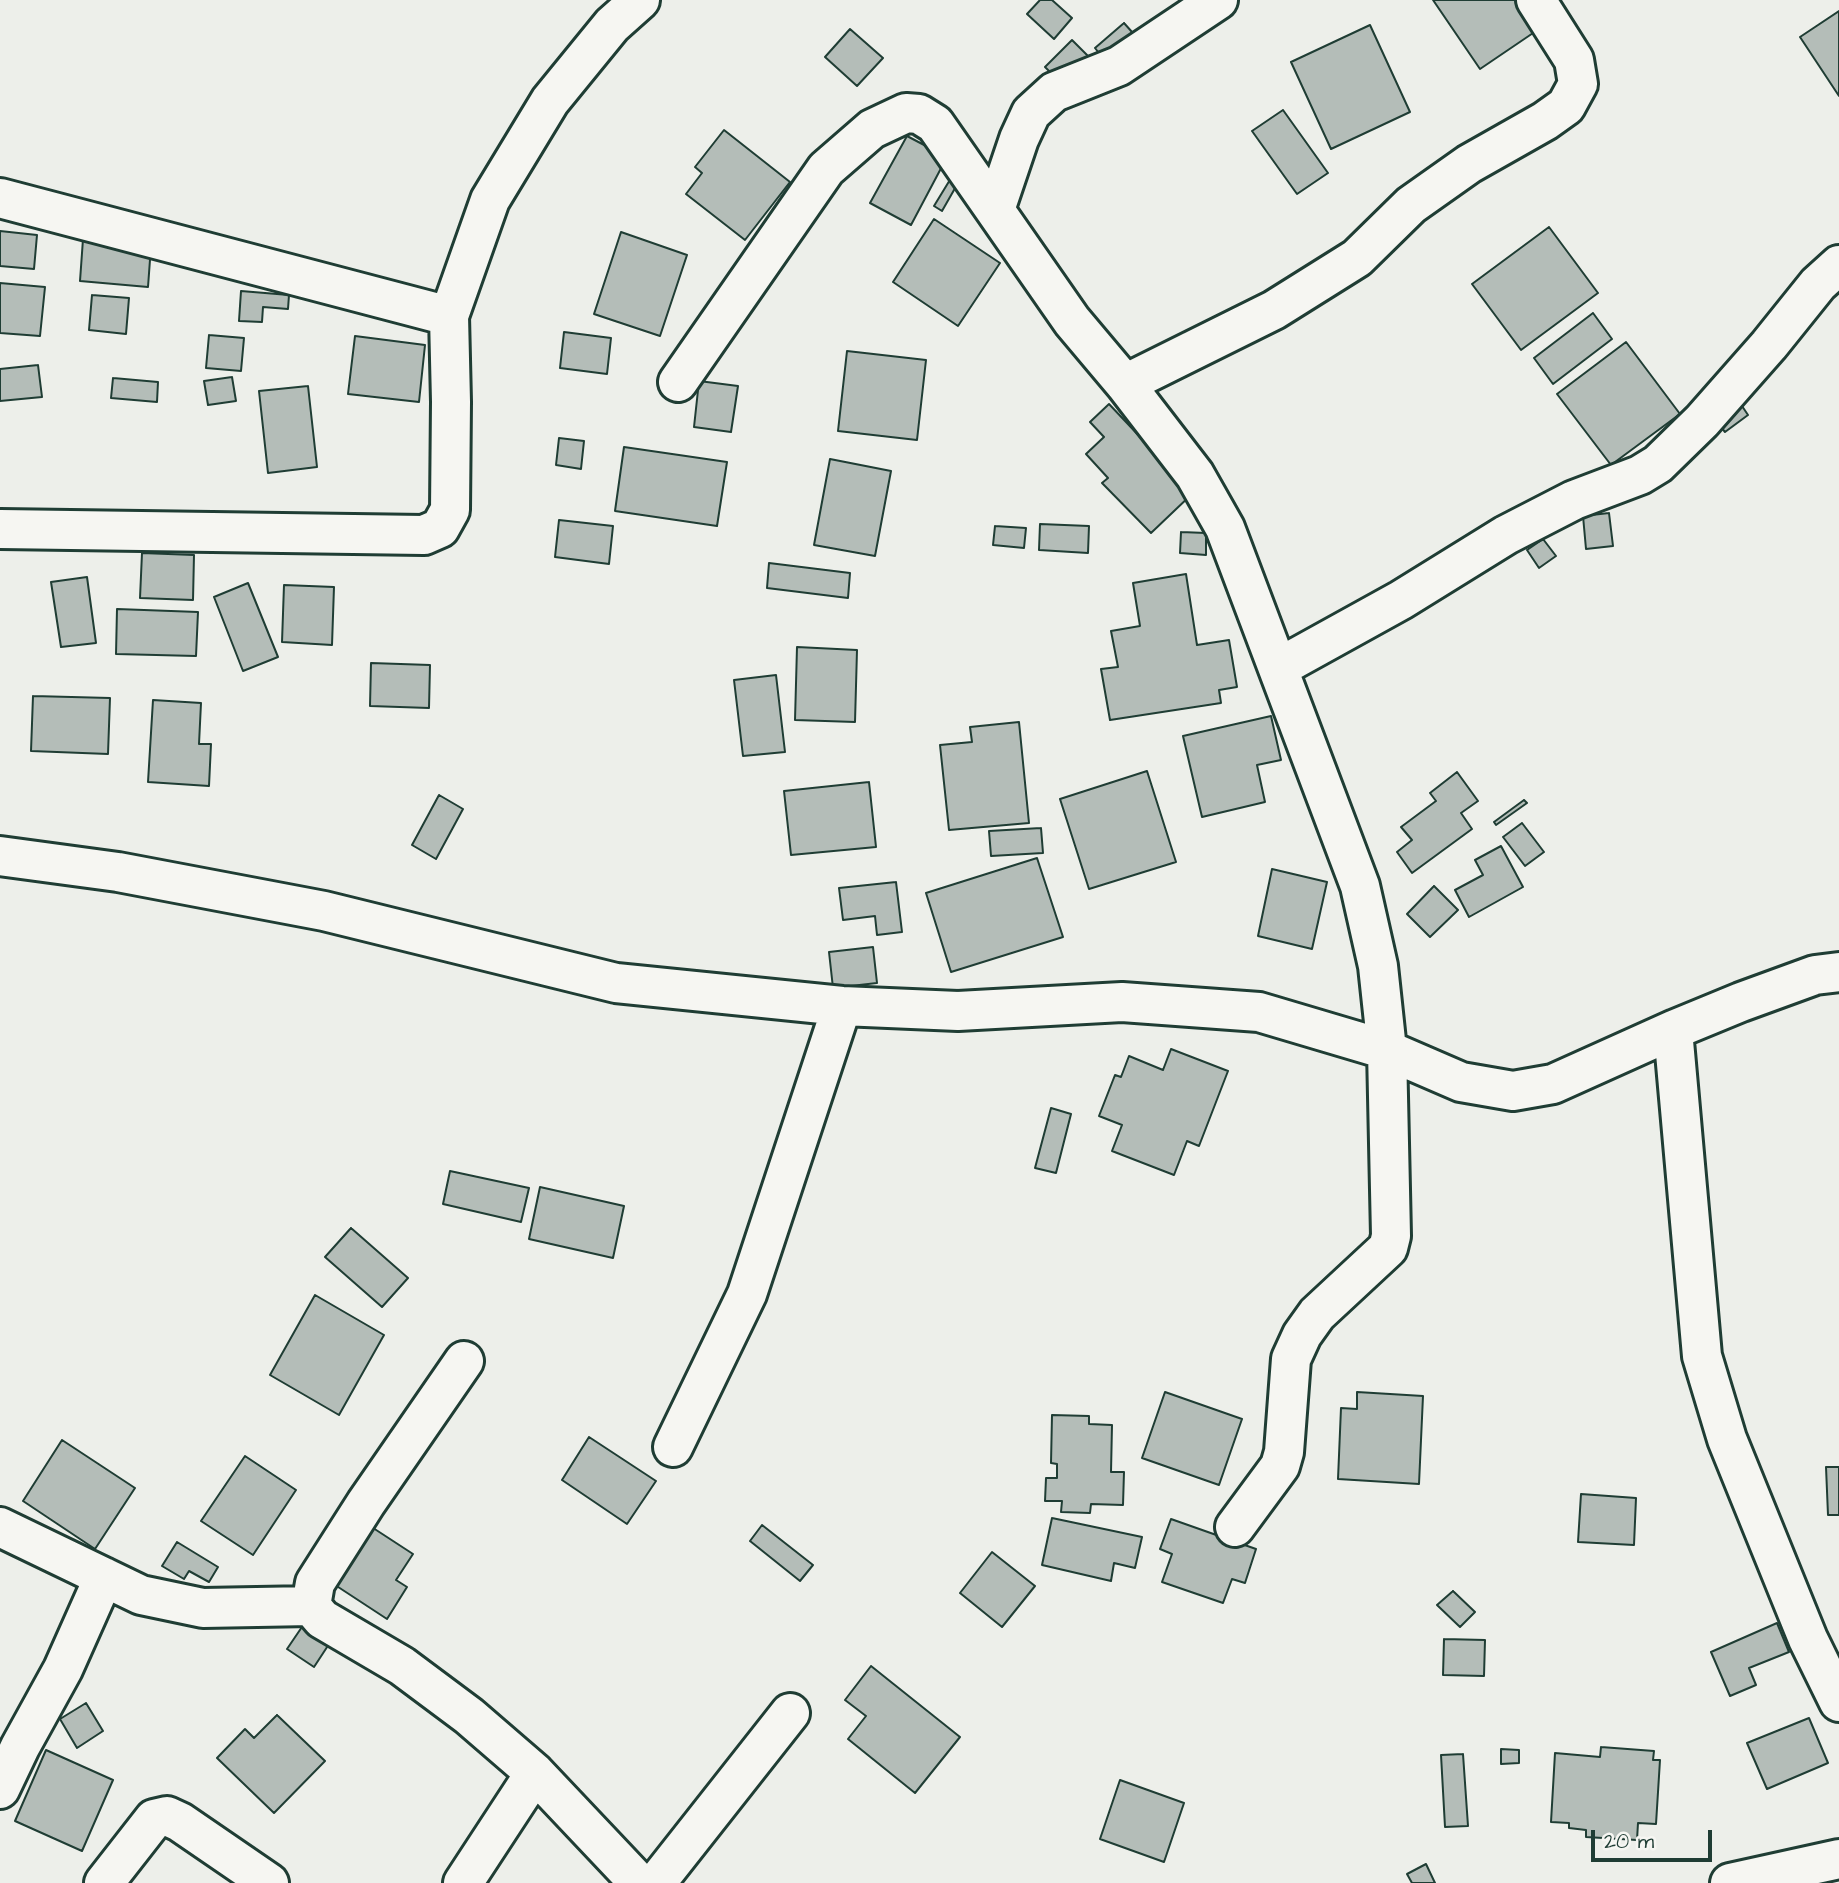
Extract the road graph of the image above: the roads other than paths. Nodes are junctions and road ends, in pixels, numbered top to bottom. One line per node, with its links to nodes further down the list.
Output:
1 (640, 0): 7 (street)
2 (1218, 0): 5 (street)
3 (1536, 0): 9 (street)
4 (0, 198): 7 (street)
5 (995, 210): 8 (street); 9 (street)
6 (1839, 265): 11 (street)
7 (449, 316): 10 (street)
8 (678, 382)
9 (1125, 384): 11 (street)
10 (0, 528)
11 (1278, 668): 16 (street)
12 (0, 856): 14 (street)
13 (1839, 972): 15 (street)
14 (842, 1006): 16 (street); 18 (street)
15 (1673, 1030): 16 (street); 23 (street)
16 (1387, 1051): 20 (street)
17 (464, 1361): 22 (street)
18 (673, 1447)
19 (0, 1527): 21 (street)
20 (1236, 1527)
21 (104, 1577): 22 (street); 26 (street)
22 (311, 1606): 25 (street)
23 (1839, 1702)
24 (790, 1713): 32 (street)
25 (535, 1773): 30 (street); 31 (street)
26 (0, 1789)
27 (1839, 1859): 33 (street)
28 (104, 1883): 29 (street)
29 (269, 1883)
30 (464, 1883)
31 (639, 1883)
32 (656, 1883)
33 (1730, 1883)

